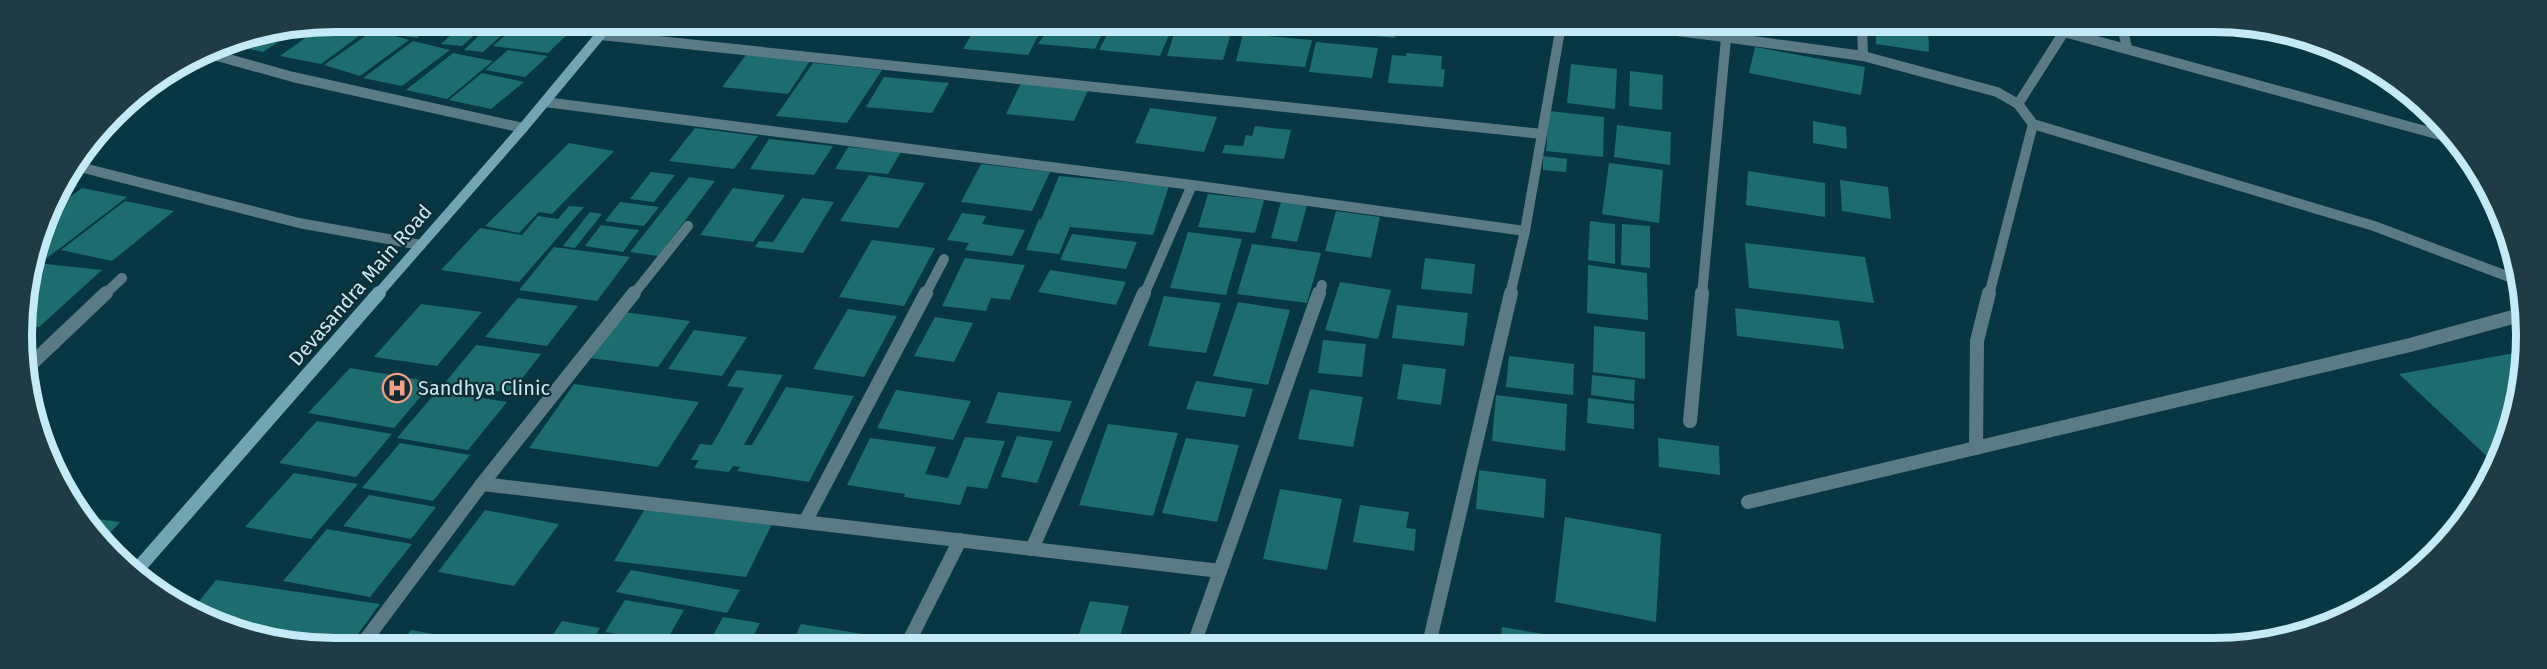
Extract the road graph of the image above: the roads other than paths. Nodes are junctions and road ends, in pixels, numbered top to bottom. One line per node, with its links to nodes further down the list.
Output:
1 (603, 32): 6 (main road, Devasandra Main Road)
2 (1560, 32): 15 (street)
3 (1713, 32): 7 (street)
4 (1862, 32): 10 (street)
5 (2123, 32): 8 (street)
6 (601, 35): 11 (main road, Devasandra Main Road); 15 (street)
7 (1726, 38): 10 (street); 28 (street)
8 (2127, 48): 12 (street); 16 (street)
9 (217, 56): 14 (street)
10 (1863, 56): 12 (street)
11 (545, 102): 14 (main road, Devasandra Main Road); 18 (street)
12 (2018, 104): 13 (street)
13 (2033, 124): 23 (street); 29 (street)
14 (523, 128): 21 (main road, Devasandra Main Road)
15 (1542, 134): 20 (street)
16 (2440, 135)
17 (82, 168): 21 (street)
18 (1192, 185): 20 (street); 34 (street)
19 (688, 226): 30 (street)
20 (1525, 231): 40 (street)
21 (421, 245): 35 (main road, Devasandra Main Road)
22 (944, 259): 32 (street)
23 (2510, 276)
24 (122, 278): 27 (street)
25 (1322, 285): 36 (street)
26 (2515, 316): 29 (street)
27 (33, 362)
28 (1689, 421)
29 (1976, 448): 31 (street)
30 (482, 484): 32 (street); 37 (street)
31 (1748, 502)
32 (805, 522): 33 (street)
33 (960, 540): 34 (street); 38 (street)
34 (1032, 549): 36 (street)
35 (140, 566)
36 (1220, 571): 39 (street)
37 (367, 638)
38 (911, 638)
39 (1196, 638)
40 (1430, 638)

